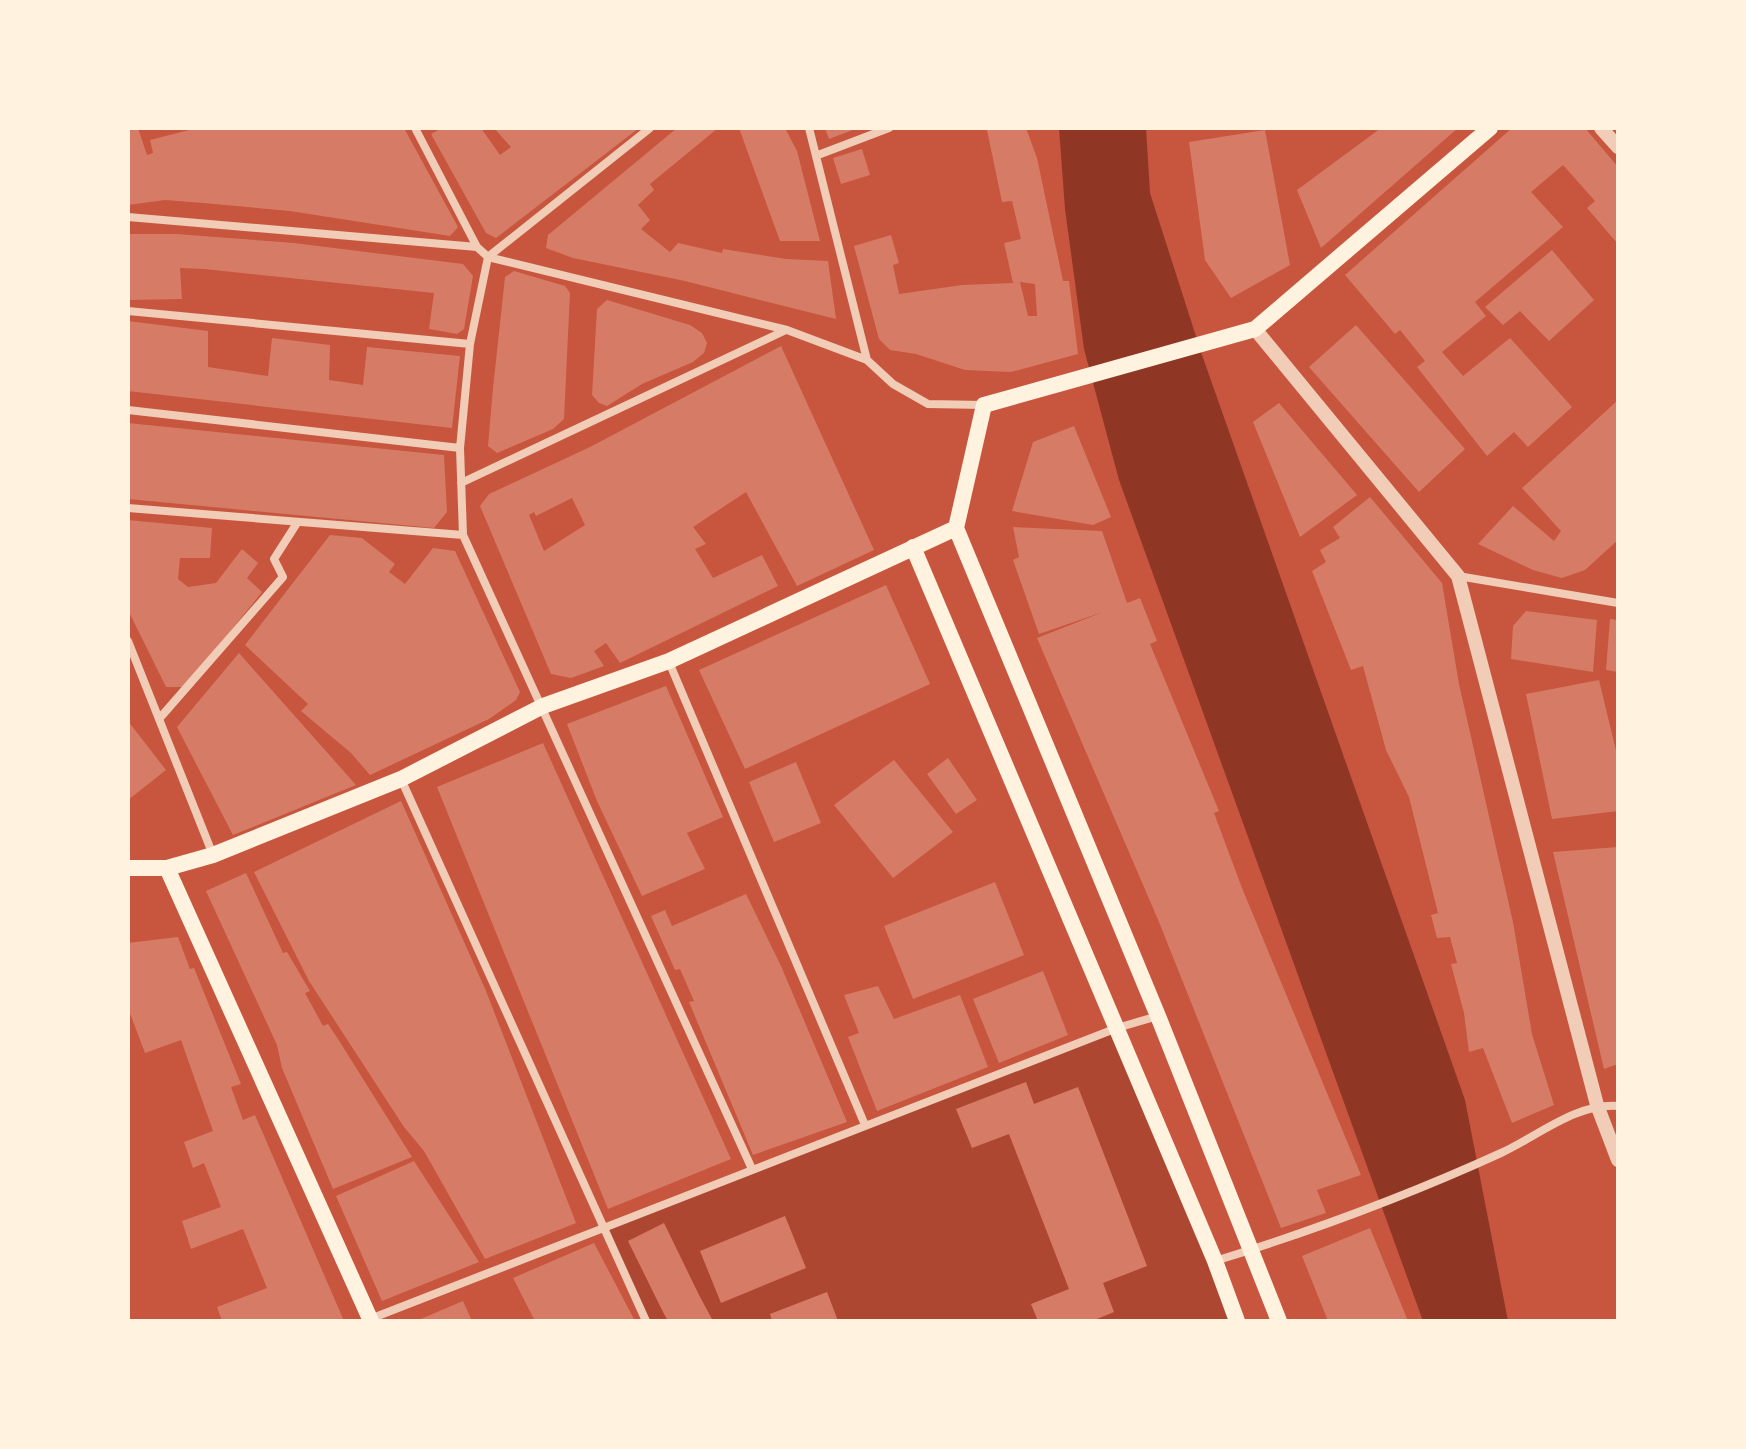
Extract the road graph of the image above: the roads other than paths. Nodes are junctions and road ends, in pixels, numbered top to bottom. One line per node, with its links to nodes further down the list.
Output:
1 (415, 128): 10 (street)
2 (650, 128): 11 (street)
3 (809, 128): 8 (street)
4 (889, 128): 8 (street)
5 (1490, 128): 13 (main road)
6 (1601, 128): 7 (street)
7 (1618, 147)
8 (818, 155): 16 (street)
9 (128, 217): 10 (street)
10 (477, 247): 11 (street)
11 (488, 257): 14 (street); 15 (street)
12 (128, 311): 15 (street)
13 (1255, 329): 17 (main road); 26 (street)
14 (787, 330): 16 (street); 20 (street)
15 (470, 344): 19 (street)
16 (867, 360): 17 (street)
17 (984, 405): 23 (main road)
18 (128, 410): 19 (street)
19 (460, 448): 20 (street)
20 (461, 483): 24 (street)
21 (128, 508): 22 (street)
22 (297, 523): 24 (street); 31 (street)
23 (956, 528): 25 (main road); 36 (main road)
24 (463, 535): 30 (street)
25 (913, 547): 29 (main road); 37 (main road)
26 (1458, 576): 27 (street); 38 (street)
27 (1618, 603)
28 (128, 641): 31 (street)
29 (669, 661): 30 (main road); 40 (street)
30 (543, 706): 32 (main road); 42 (street)
31 (159, 719): 33 (street)
32 (401, 779): 33 (main road); 43 (street)
33 (213, 855): 35 (main road)
34 (128, 868): 35 (main road)
35 (167, 868): 46 (main road)
36 (1158, 1016): 37 (street); 44 (main road)
37 (1117, 1028): 40 (street); 45 (main road)
38 (1597, 1105): 39 (street); 41 (street); 44 (street)
39 (1618, 1106)
40 (865, 1125): 42 (street)
41 (1618, 1160)
42 (752, 1169): 43 (street)
43 (602, 1230): 46 (street); 47 (street)
44 (1250, 1250): 45 (street); 49 (main road)
45 (1215, 1261): 48 (main road)
46 (371, 1320)
47 (646, 1321)
48 (1237, 1321)
49 (1279, 1321)

